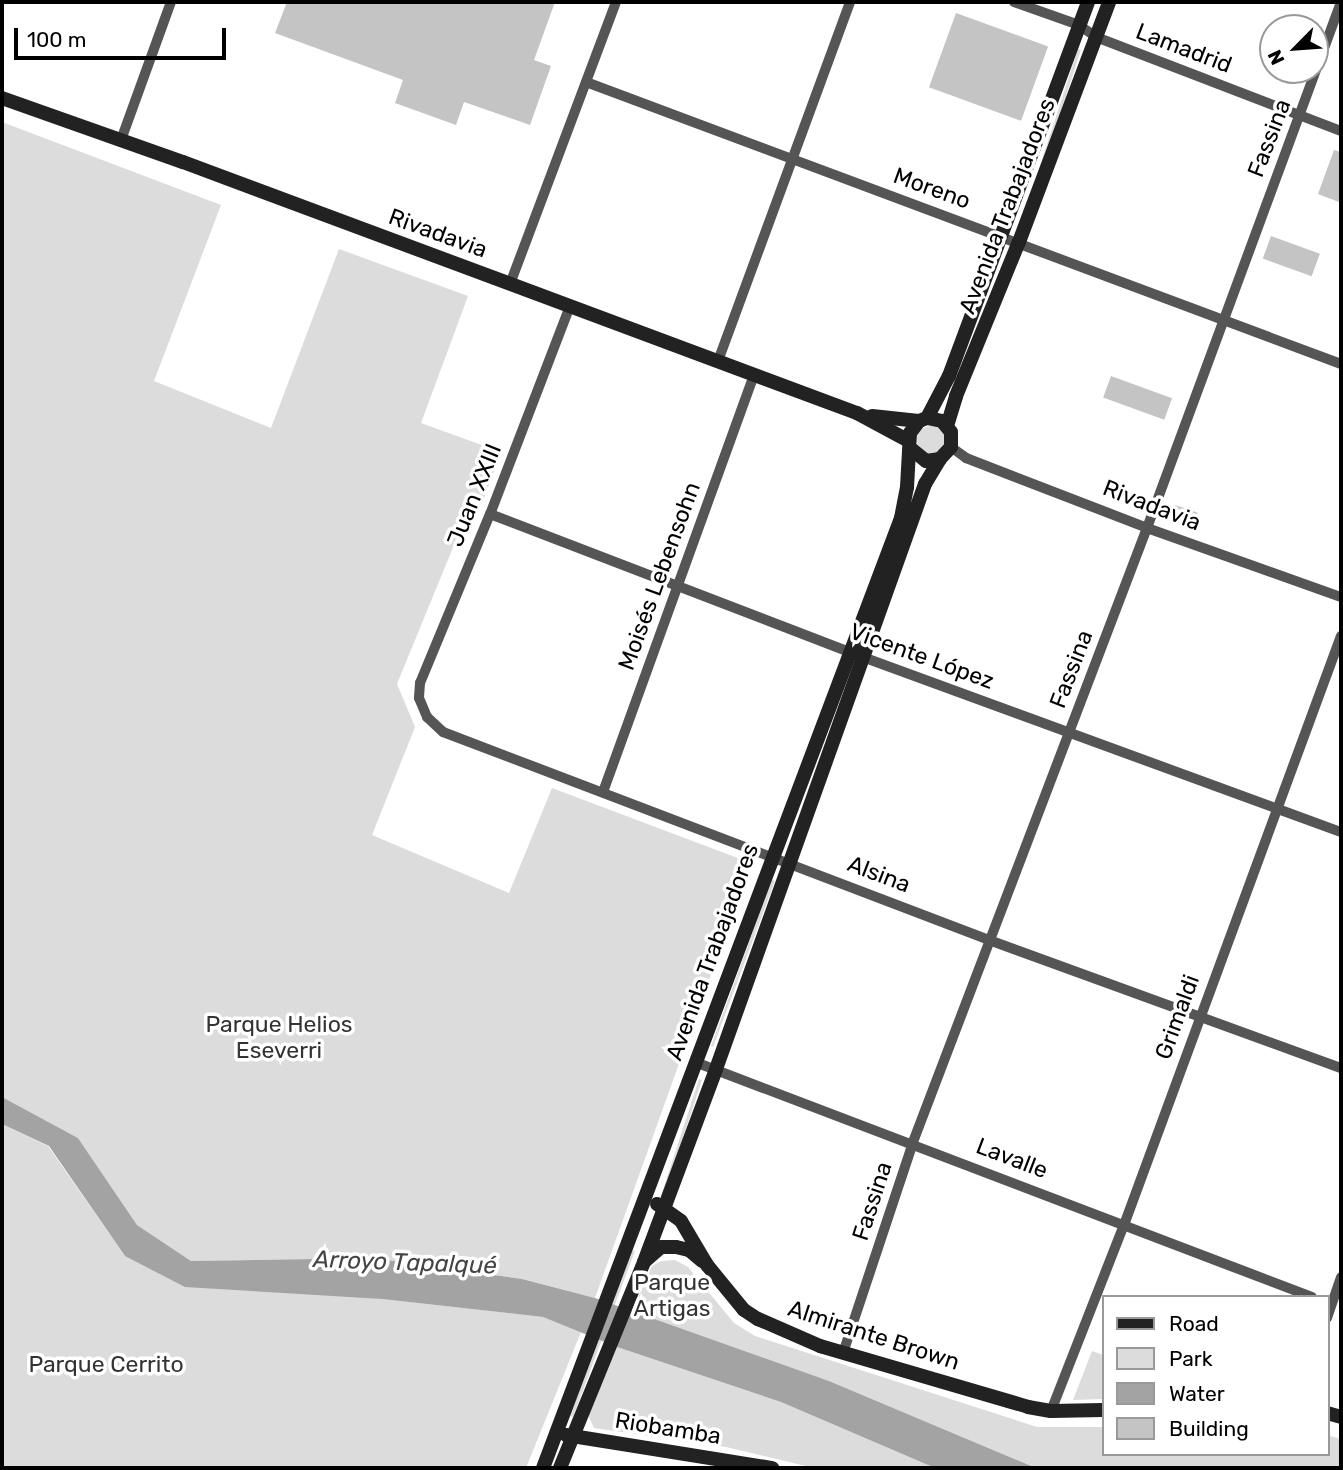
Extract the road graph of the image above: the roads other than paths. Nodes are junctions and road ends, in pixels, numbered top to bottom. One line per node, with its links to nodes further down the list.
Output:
1 (171, 2): 14 (street)
2 (616, 2): 10 (street)
3 (850, 2): 15 (street)
4 (1014, 2): 8 (street, Lamadrid)
5 (1088, 2): 8 (main road, Avenida Trabajadores)
6 (1109, 2): 9 (main road, Avenida Trabajadores)
7 (1340, 2): 12 (street, Fassina)
8 (1079, 25): 9 (street, Lamadrid); 16 (main road, Avenida Trabajadores)
9 (1096, 37): 12 (street, Lamadrid); 17 (main road, Avenida Trabajadores)
10 (586, 82): 15 (street, Moreno); 18 (street)
11 (2, 98): 14 (main road, Rivadavia)
12 (1300, 115): 13 (street, Lamadrid); 20 (street, Fassina)
13 (1341, 131)
14 (121, 140): 18 (main road, Rivadavia)
15 (793, 160): 16 (street, Moreno); 21 (street)
16 (1001, 236): 17 (street, Moreno); 25 (main road, Avenida Trabajadores)
17 (1019, 242): 20 (street, Moreno); 26 (main road, Avenida Trabajadores)
18 (510, 284): 19 (main road, Rivadavia)
19 (570, 306): 21 (main road, Rivadavia); 30 (street, Juan XXIII)
20 (1223, 318): 22 (street, Moreno); 31 (street, Fassina)
21 (718, 361): 23 (main road, Rivadavia)
22 (1341, 364)
23 (754, 374): 24 (main road, Rivadavia); 32 (street, Moisés Lebensohn)
24 (857, 413): 25 (main road, Rivadavia); 27 (main road, Rivadavia)
25 (923, 420): 26 (main road); 27 (main road)
26 (947, 426): 28 (main road)
27 (910, 445): 29 (main road); 35 (main road, Avenida Trabajadores)
28 (951, 447): 29 (main road); 31 (street, Rivadavia)
29 (940, 460): 35 (main road, Avenida Trabajadores)
30 (490, 514): 32 (street, Vicente López); 36 (street, Juan XXIII)
31 (1147, 528): 33 (street, Rivadavia); 37 (street, Fassina)
32 (678, 586): 35 (street, Vicente López); 38 (street, Moisés Lebensohn)
33 (1341, 597)
34 (1341, 636): 39 (street, Grimaldi)
35 (856, 654): 37 (street, Vicente López); 41 (main road, Avenida Trabajadores); 42 (main road, Avenida Trabajadores)
36 (419, 698): 38 (street, Alsina)
37 (1069, 733): 39 (street, Vicente López); 43 (street, Fassina)
38 (603, 792): 41 (street, Alsina)
39 (1279, 807): 40 (street, Vicente López); 44 (street, Grimaldi)
40 (1341, 832)
41 (772, 855): 42 (street, Alsina); 45 (main road, Avenida Trabajadores)
42 (788, 861): 43 (street, Alsina); 47 (main road, Avenida Trabajadores)
43 (989, 940): 44 (street, Alsina); 48 (street, Fassina)
44 (1200, 1014): 46 (street, Alsina); 51 (street, Grimaldi)
45 (695, 1062): 47 (street, Lavalle); 49 (main road, Avenida Trabajadores)
46 (1341, 1068)
47 (716, 1069): 48 (street, Lavalle); 50 (main road, Avenida Trabajadores)
48 (913, 1142): 51 (street, Lavalle); 57 (street, Fassina)
49 (644, 1197): 50 (main road, Almirante Brown); 60 (main road, Avenida Trabajadores)
50 (664, 1208): 52 (main road, Almirante Brown); 53 (main road, Avenida Trabajadores)
51 (1124, 1225): 55 (street, Lavalle); 59 (street, Grimaldi)
52 (707, 1265): 53 (main road); 57 (main road, Almirante Brown)
53 (641, 1267): 61 (main road, Avenida Trabajadores)
54 (1341, 1277): 56 (street)
55 (1307, 1295)
56 (1334, 1305)
57 (844, 1353): 59 (main road, Almirante Brown)
58 (1102, 1410): 59 (main road, Almirante Brown)
59 (1051, 1411)
60 (556, 1434): 61 (main road, Riobamba); 62 (main road, Avenida Trabajadores)
61 (572, 1435): 63 (main road, Avenida Trabajadores); 64 (main road, Riobamba)
62 (543, 1468)
63 (560, 1468)
64 (772, 1468)

